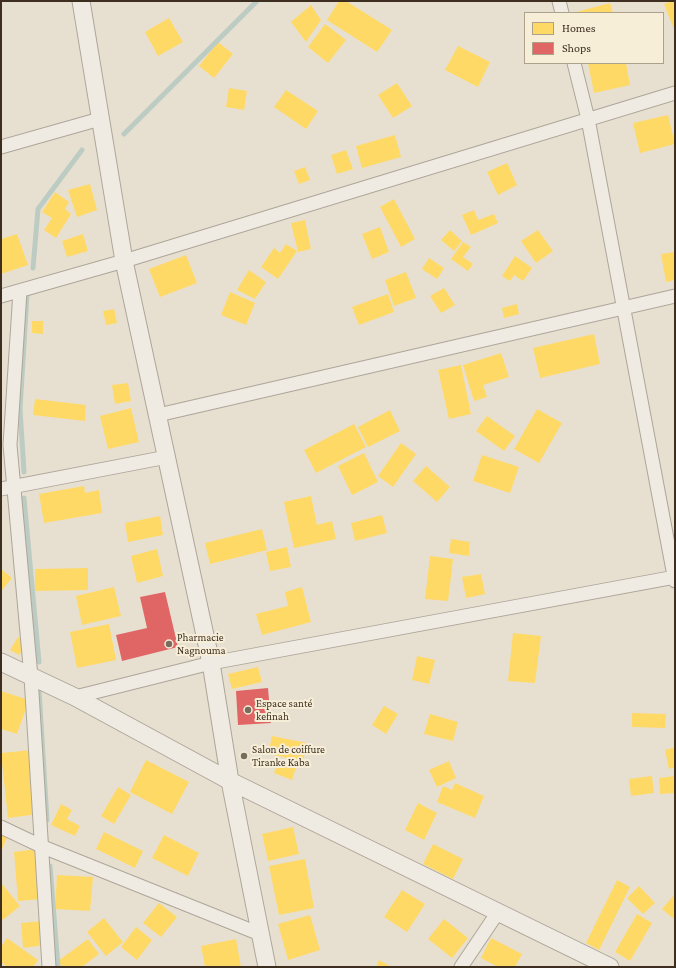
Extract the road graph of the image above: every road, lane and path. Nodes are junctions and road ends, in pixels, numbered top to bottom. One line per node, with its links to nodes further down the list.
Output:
1 (81, 1): 6 (street)
2 (559, 1): 3 (street)
3 (562, 12)
4 (574, 64): 7 (street)
5 (675, 93): 7 (street)
6 (100, 119): 8 (street); 9 (street)
7 (588, 119): 9 (street); 13 (street)
8 (1, 146)
9 (124, 261): 10 (street); 14 (street)
10 (20, 291): 11 (street); 16 (street)
11 (1, 296)
12 (675, 296): 13 (street)
13 (624, 308): 14 (street); 18 (street)
14 (158, 415): 15 (street)
15 (167, 457): 16 (street); 20 (street)
16 (14, 488): 17 (street); 21 (street)
17 (1, 490)
18 (675, 579): 20 (street)
19 (1, 662): 21 (street)
20 (211, 663): 22 (street); 23 (street)
21 (31, 677): 22 (street); 25 (street)
22 (75, 697): 23 (street)
23 (230, 781): 26 (street); 27 (street)
24 (1, 827): 25 (street)
25 (42, 848): 27 (street); 28 (street)
26 (498, 912): 30 (street); 31 (street)
27 (260, 934): 29 (street)
28 (49, 967)
29 (267, 967)
30 (461, 967)
31 (610, 967)

